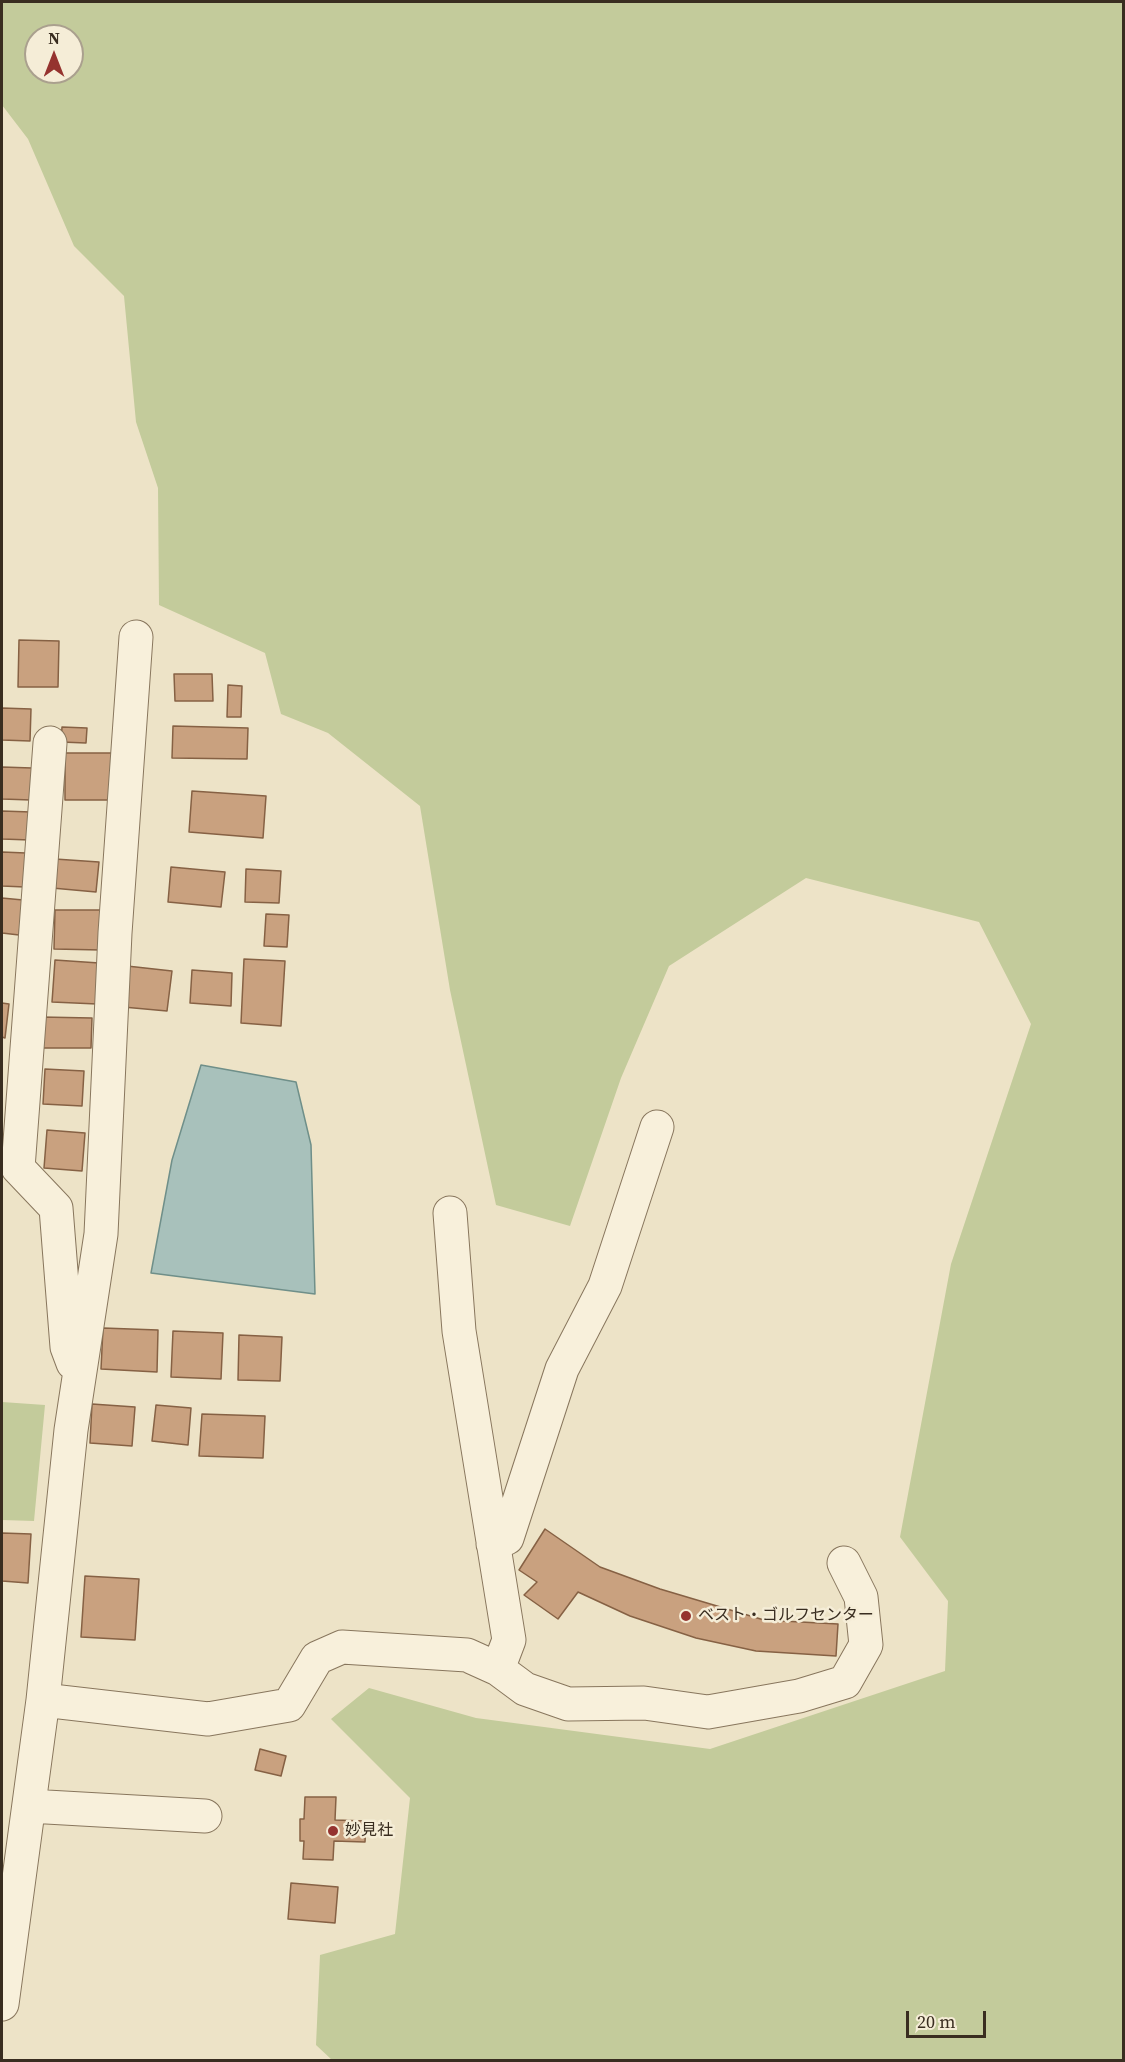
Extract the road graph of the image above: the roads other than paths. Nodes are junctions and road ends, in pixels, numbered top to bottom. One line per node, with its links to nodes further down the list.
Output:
1 (136, 637): 5 (street)
2 (50, 742): 5 (street)
3 (657, 1127): 6 (street)
4 (450, 1213): 6 (street)
5 (79, 1379): 9 (street)
6 (493, 1544): 8 (street)
7 (844, 1563): 8 (street)
8 (498, 1669): 9 (street)
9 (43, 1700): 10 (street)
10 (29, 1806): 11 (street); 12 (street)
11 (205, 1816)
12 (2, 2004)

